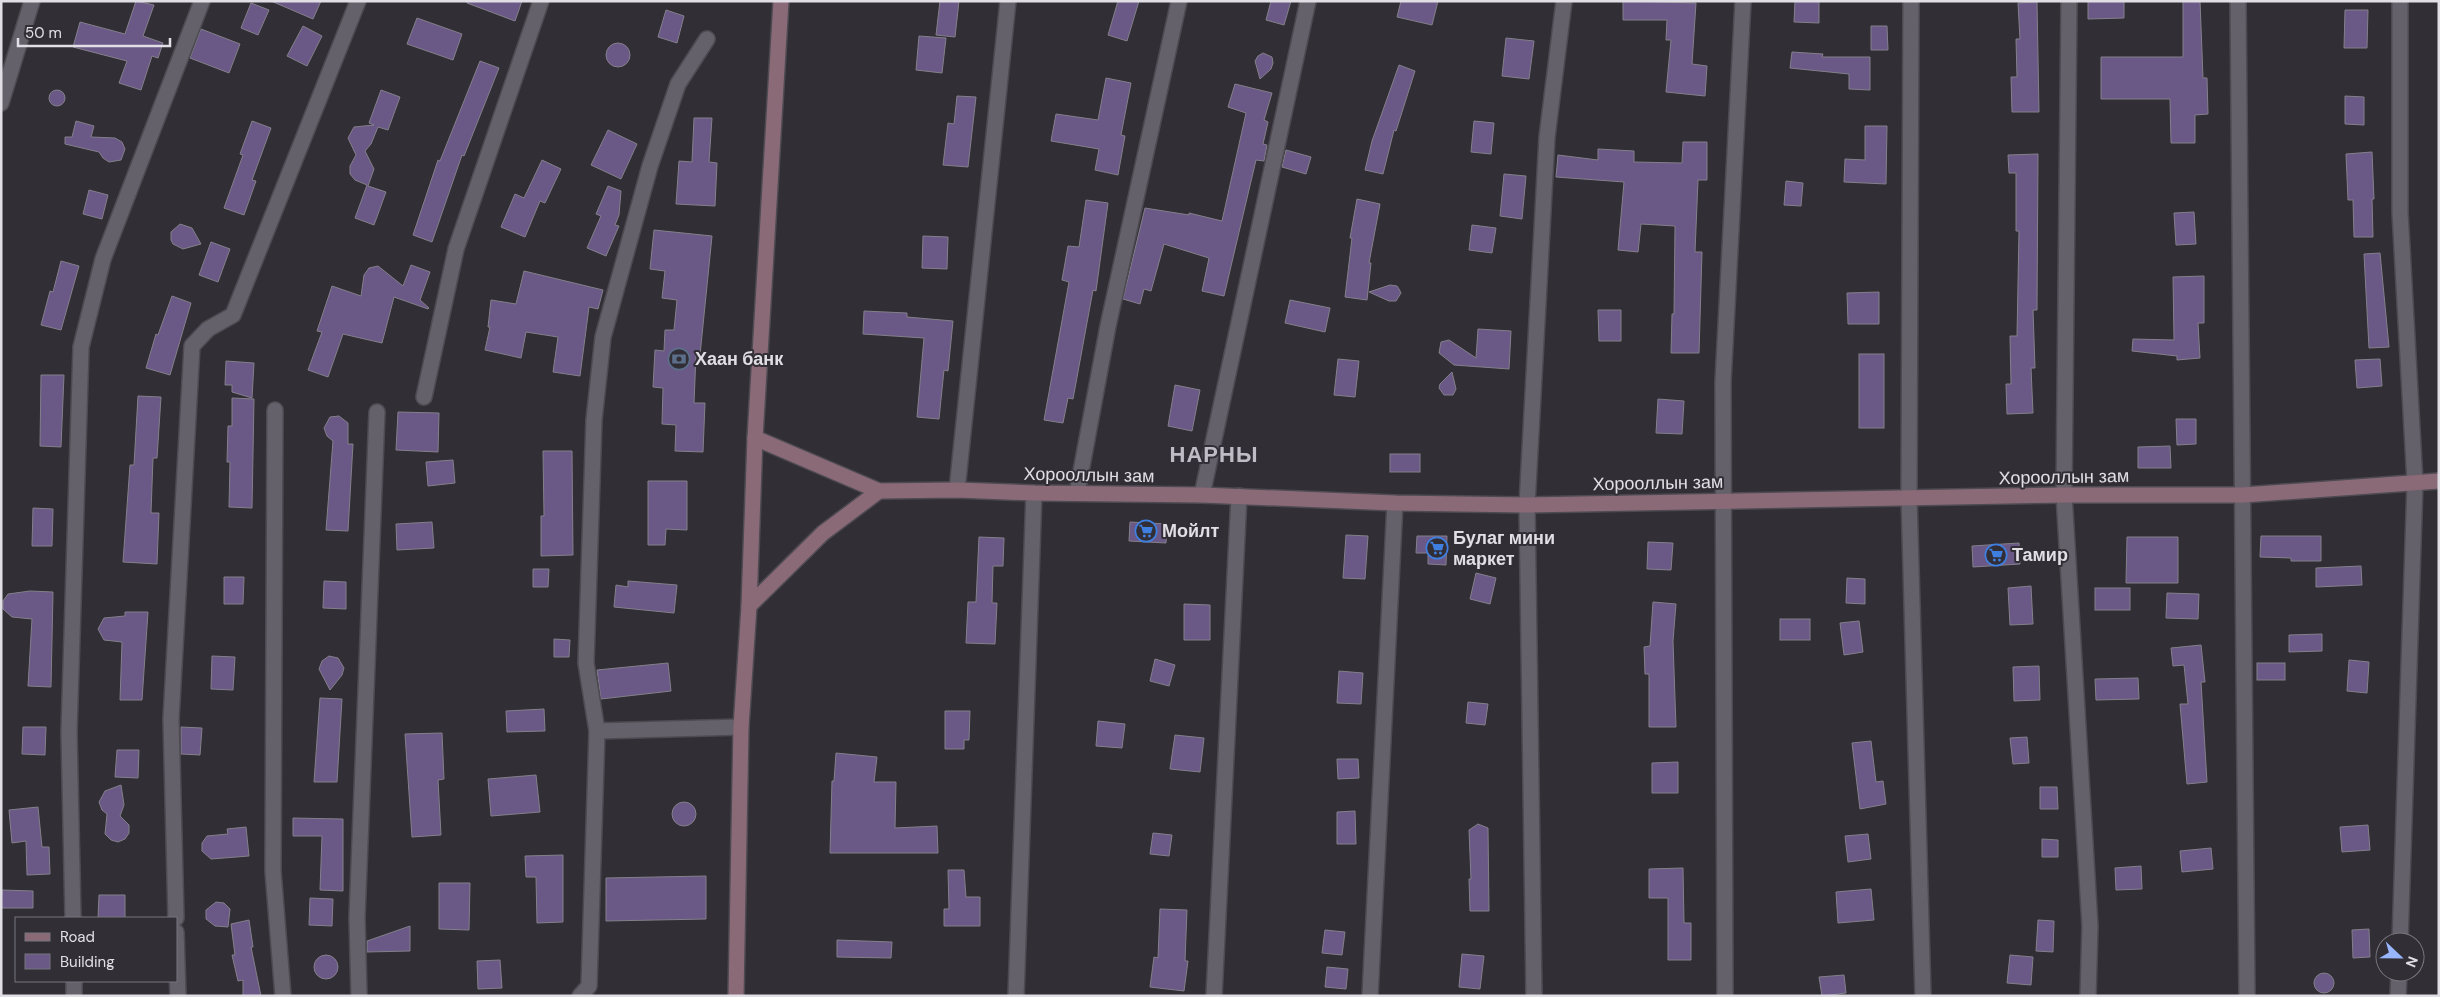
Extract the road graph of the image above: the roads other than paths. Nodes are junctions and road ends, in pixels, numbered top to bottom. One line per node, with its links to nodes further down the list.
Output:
1 (32, 1): 16 (street)
2 (202, 1): 38 (street)
3 (358, 1): 39 (street)
4 (541, 1): 17 (street)
5 (781, 1): 20 (street)
6 (1008, 1): 24 (street)
7 (1179, 1): 26 (street)
8 (1308, 1): 28 (street)
9 (1564, 1): 34 (street)
10 (1743, 1): 32 (street)
11 (1912, 1): 31 (street)
12 (2069, 1): 29 (street)
13 (2238, 1): 27 (street)
14 (2400, 1): 22 (street)
15 (708, 39): 37 (street)
16 (1, 103)
17 (424, 397)
18 (275, 410): 46 (street)
19 (377, 412): 47 (street)
20 (755, 438): 23 (street, Хорооллын зам); 35 (street)
21 (2439, 481): 22 (street, Хорооллын зам)
22 (2415, 483): 27 (street, Хорооллын зам); 40 (street)
23 (879, 490): 24 (street, Хорооллын зам); 35 (street)
24 (956, 490): 25 (street, Хорооллын зам)
25 (1034, 493): 26 (street, Хорооллын зам); 50 (street)
26 (1077, 494): 28 (street, Хорооллын зам)
27 (2243, 494): 29 (street, Хорооллын зам); 57 (street)
28 (1202, 495): 30 (street, Хорооллын зам)
29 (2064, 495): 31 (street, Хорооллын зам); 56 (street)
30 (1239, 496): 33 (street, Хорооллын зам); 51 (street)
31 (1908, 497): 32 (street, Хорооллын зам); 55 (street)
32 (1723, 500): 34 (street, Хорооллын зам); 54 (street)
33 (1395, 503): 34 (street, Хорооллын зам); 52 (street)
34 (1527, 505): 53 (street)
35 (750, 606): 36 (street)
36 (741, 727): 37 (street); 49 (street)
37 (598, 731): 48 (street)
38 (73, 917)
39 (176, 917)
40 (2400, 932)
41 (74, 982): 44 (street)
42 (178, 982): 45 (street)
43 (2399, 982): 58 (street)
44 (74, 996)
45 (178, 996)
46 (282, 996)
47 (359, 996)
48 (580, 996)
49 (736, 996)
50 (1016, 996)
51 (1214, 996)
52 (1370, 996)
53 (1534, 996)
54 (1725, 996)
55 (1924, 996)
56 (2088, 996)
57 (2247, 996)
58 (2398, 996)

